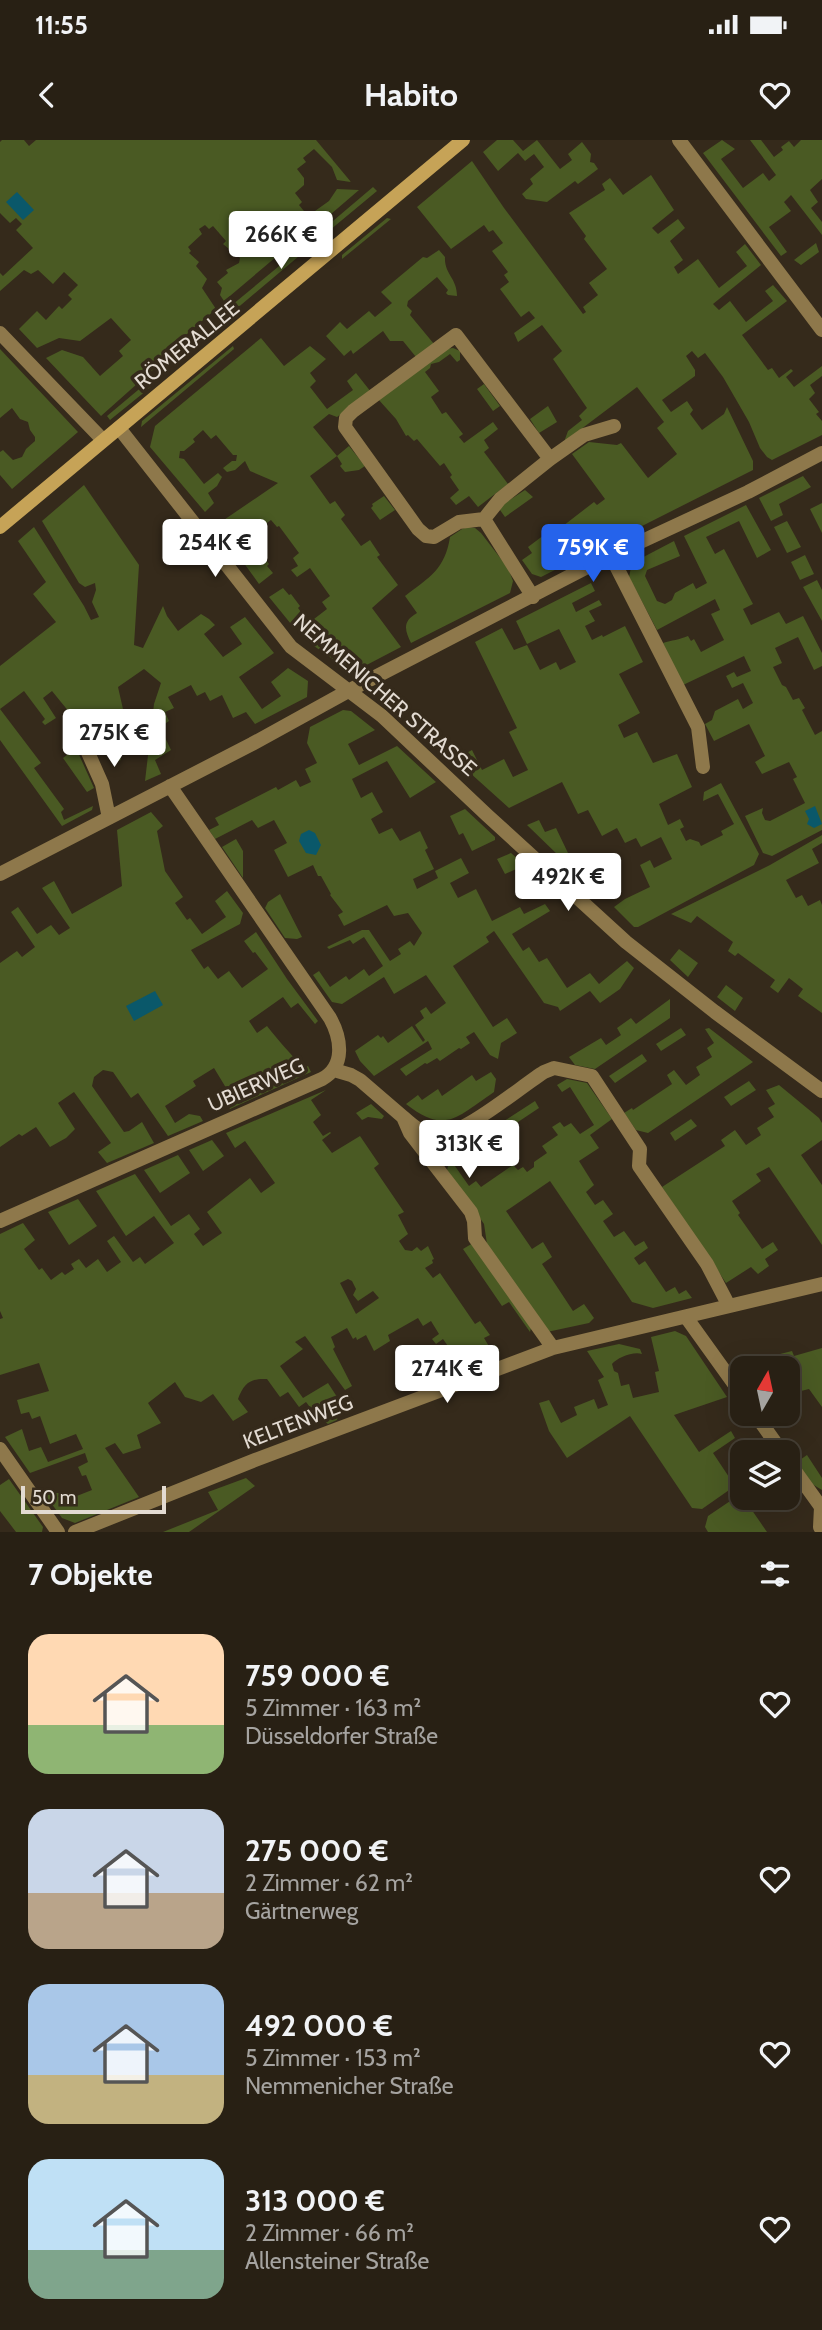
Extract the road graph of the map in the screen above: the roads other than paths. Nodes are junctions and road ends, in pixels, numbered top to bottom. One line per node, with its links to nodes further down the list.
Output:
1 (463, 140): 6 (street, RÖMERALLEE)
2 (679, 140): 3 (street)
3 (822, 330)
4 (0, 333): 7 (street)
5 (614, 426): 9 (street)
6 (119, 428): 7 (street, RÖMERALLEE); 14 (street, NEMMENICHER STRASSE)
7 (103, 440): 11 (street, RÖMERALLEE)
8 (822, 453): 12 (street)
9 (550, 459): 10 (street); 10 (street)
10 (484, 519): 13 (street)
11 (0, 527)
12 (611, 556): 13 (street); 16 (street)
13 (533, 597): 14 (street)
14 (350, 690): 17 (street); 21 (street, NEMMENICHER STRASSE)
15 (78, 730): 18 (street)
16 (703, 766)
17 (170, 786): 18 (street); 20 (street, UBIERWEG)
18 (109, 818): 19 (street)
19 (0, 874)
20 (334, 1070): 22 (street); 23 (street, UBIERWEG)
21 (822, 1091)
22 (402, 1117): 25 (street); 27 (street)
23 (0, 1221)
24 (822, 1284): 25 (street, KELTENWEG)
25 (729, 1306): 26 (street, KELTENWEG)
26 (686, 1317): 27 (street, KELTENWEG); 28 (street)
27 (552, 1348): 34 (street, KELTENWEG)
28 (730, 1378)
29 (0, 1449): 33 (street)
30 (800, 1477): 31 (street)
31 (821, 1506): 32 (street)
32 (822, 1530)
33 (58, 1532)
34 (75, 1532)

